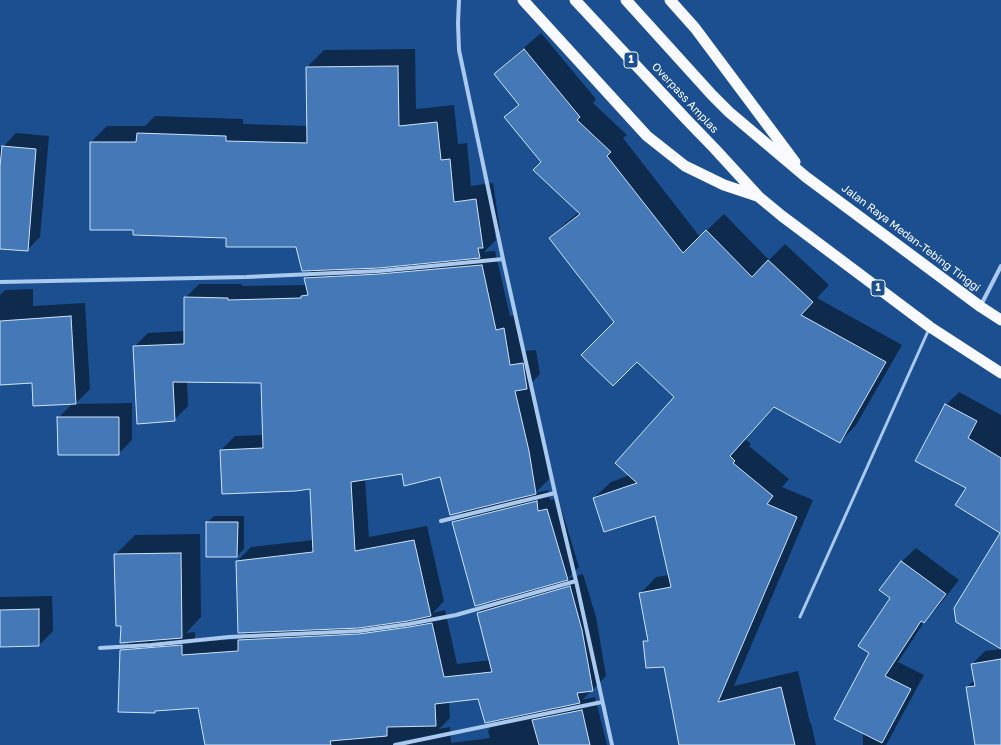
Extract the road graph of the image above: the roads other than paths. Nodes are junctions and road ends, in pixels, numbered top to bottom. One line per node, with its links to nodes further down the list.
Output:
1 (459, 0): 8 (street)
2 (523, 0): 7 (highway)
3 (575, 0): 7 (highway, Overpass Amplas / 1)
4 (626, 0): 6 (highway, Overpass Amplas)
5 (670, 0): 6 (highway)
6 (806, 177): 11 (highway, Jalan Raya Medan-Tebing Tinggi)
7 (759, 197): 13 (highway, 1)
8 (503, 260): 10 (street); 15 (street)
9 (1001, 266): 11 (street)
10 (0, 282)
11 (981, 307): 12 (highway, Jalan Raya Medan-Tebing Tinggi)
12 (1001, 320)
13 (930, 327): 14 (highway, 1); 18 (lane)
14 (1001, 373)
15 (555, 493): 16 (street); 17 (street)
16 (441, 521)
17 (576, 581): 19 (street); 20 (street)
18 (800, 617)
19 (100, 648)
20 (602, 702): 21 (street); 22 (street)
21 (395, 745)
22 (612, 745)

